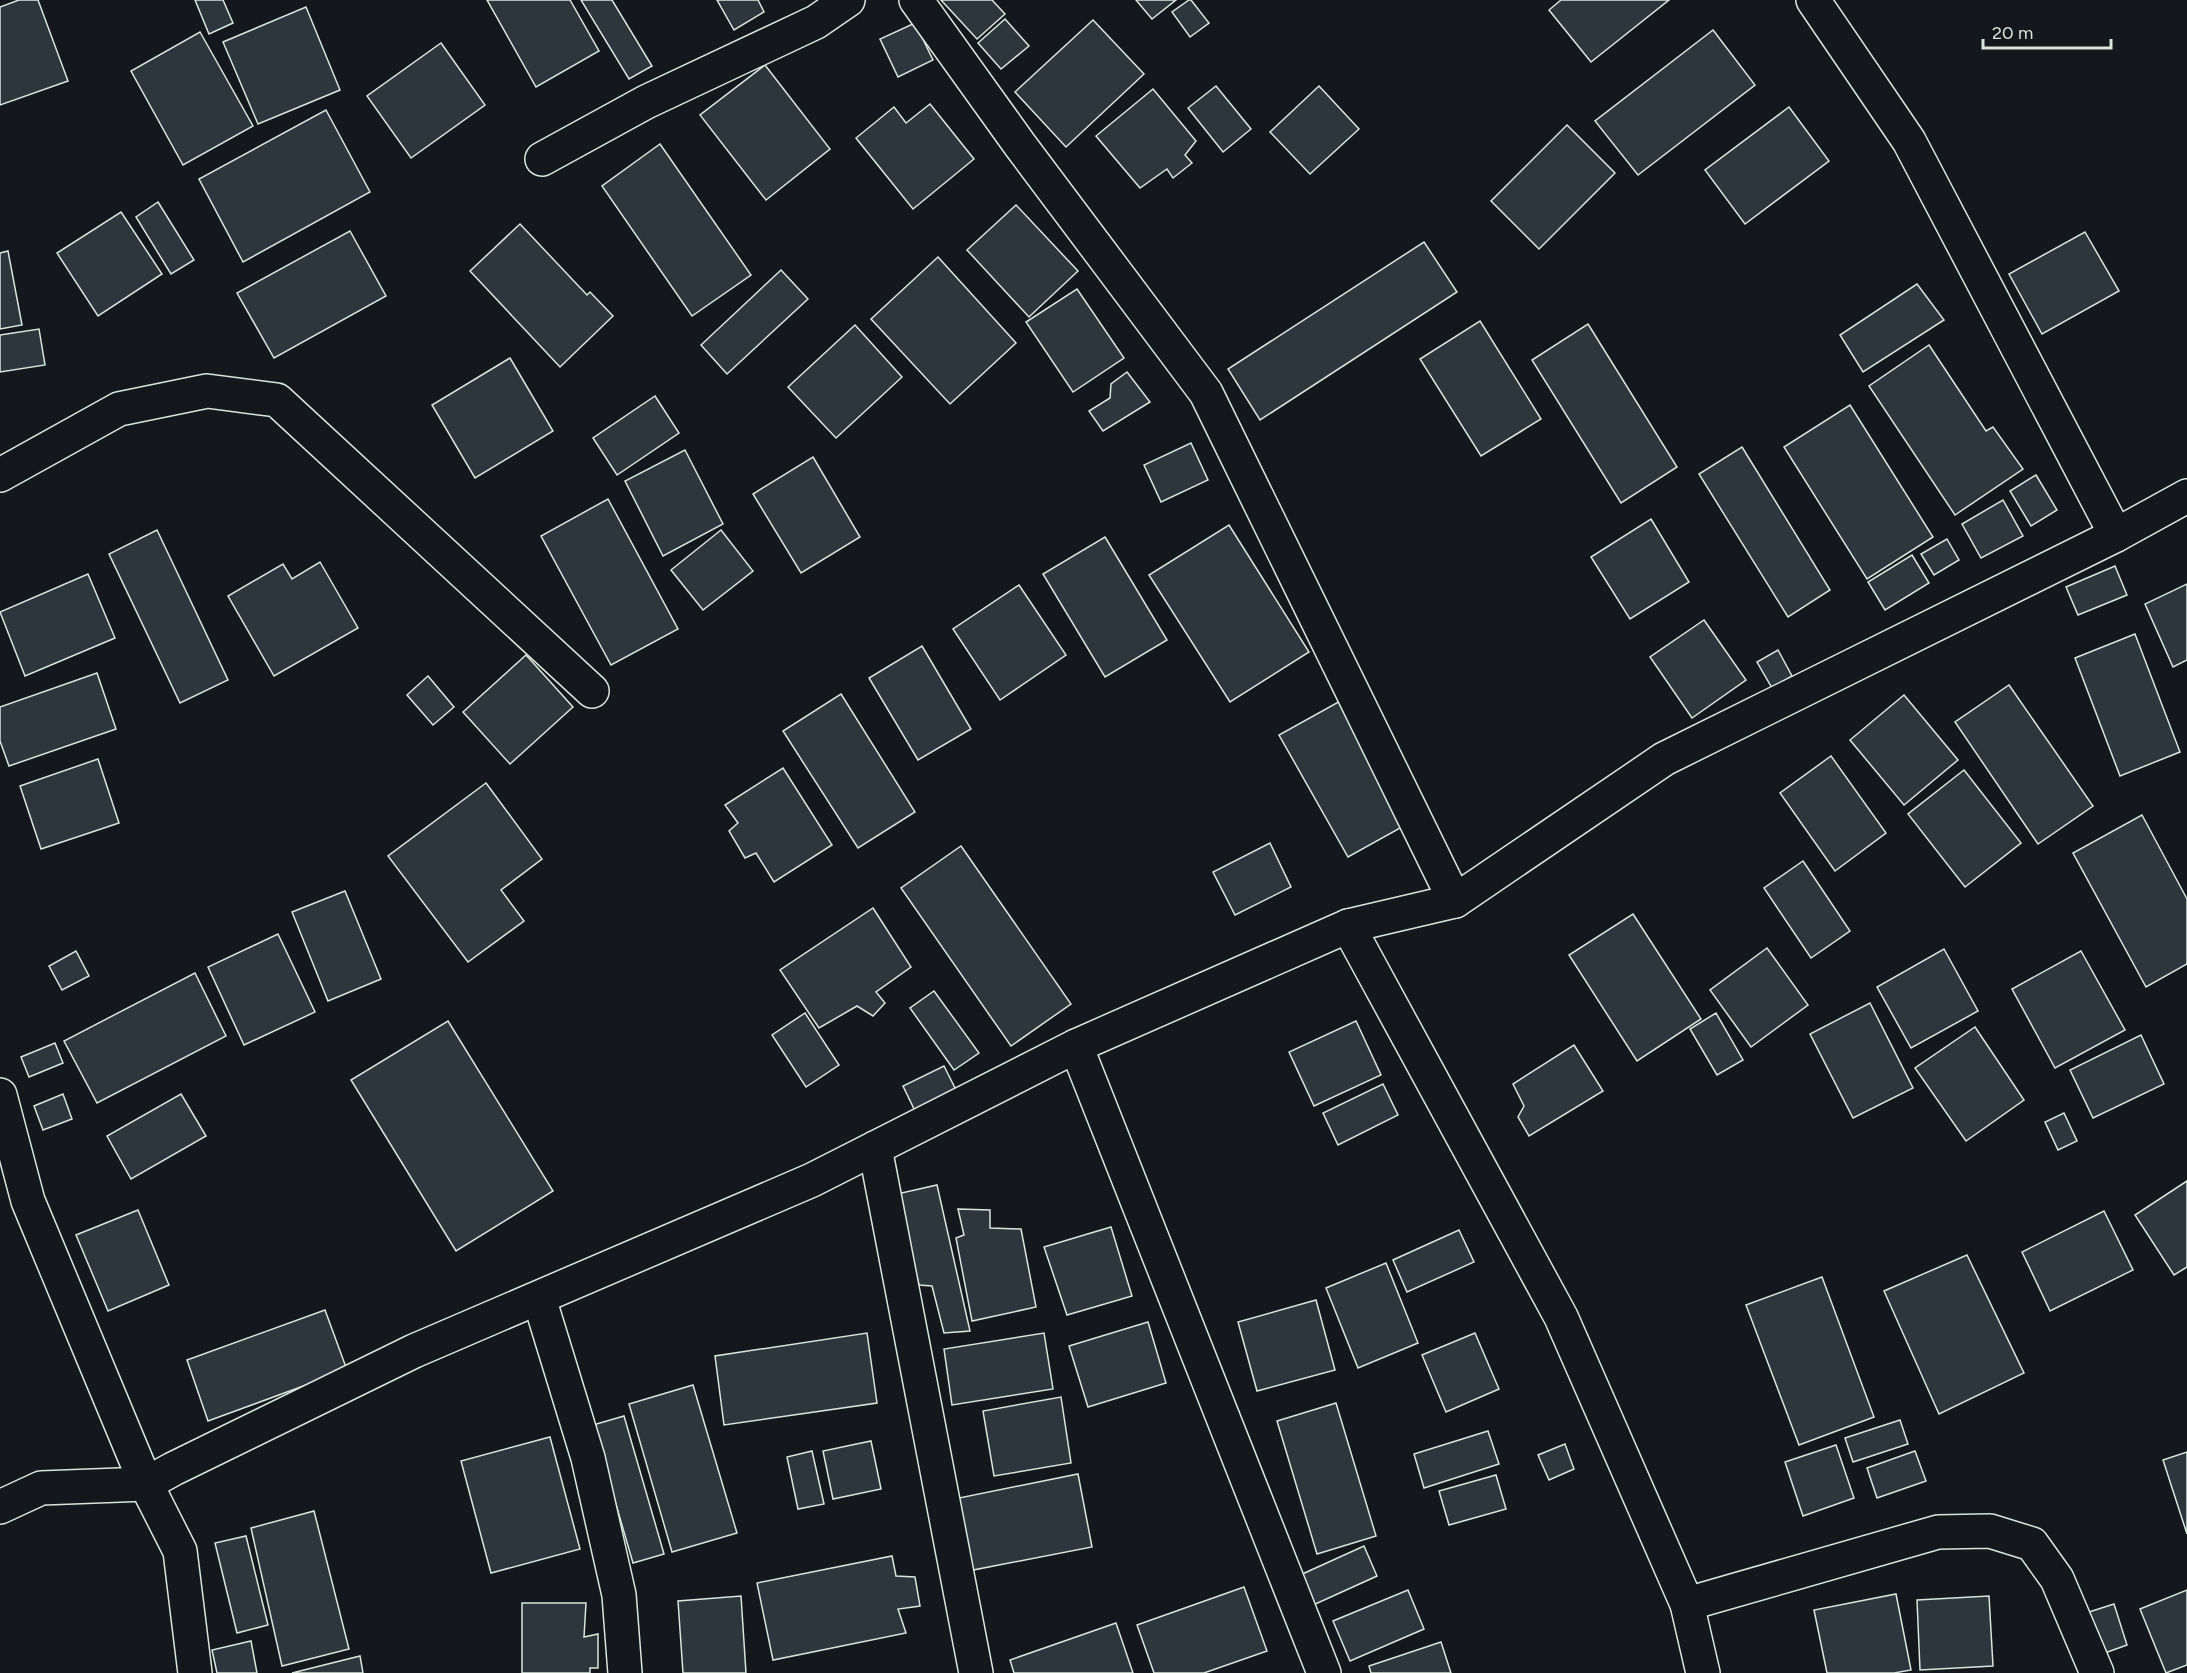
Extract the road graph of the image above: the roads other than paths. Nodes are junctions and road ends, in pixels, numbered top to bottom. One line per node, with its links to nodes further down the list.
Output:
1 (848, 0): 4 (street)
2 (916, 0): 9 (street)
3 (1813, 0): 7 (street)
4 (542, 159)
5 (0, 476): 8 (street)
6 (2187, 496): 7 (street)
7 (2116, 535): 9 (street)
8 (592, 691)
9 (1455, 901): 10 (street)
10 (1347, 926): 11 (street); 17 (street)
11 (1076, 1046): 13 (street); 21 (street)
12 (0, 1095): 15 (street)
13 (875, 1148): 14 (street); 20 (street)
14 (539, 1298): 15 (street); 19 (street)
15 (146, 1484): 16 (street); 18 (street)
16 (0, 1507)
17 (1687, 1604): 22 (street); 23 (street)
18 (195, 1673)
19 (625, 1673)
20 (976, 1673)
21 (1324, 1673)
22 (1703, 1673)
23 (2097, 1673)

